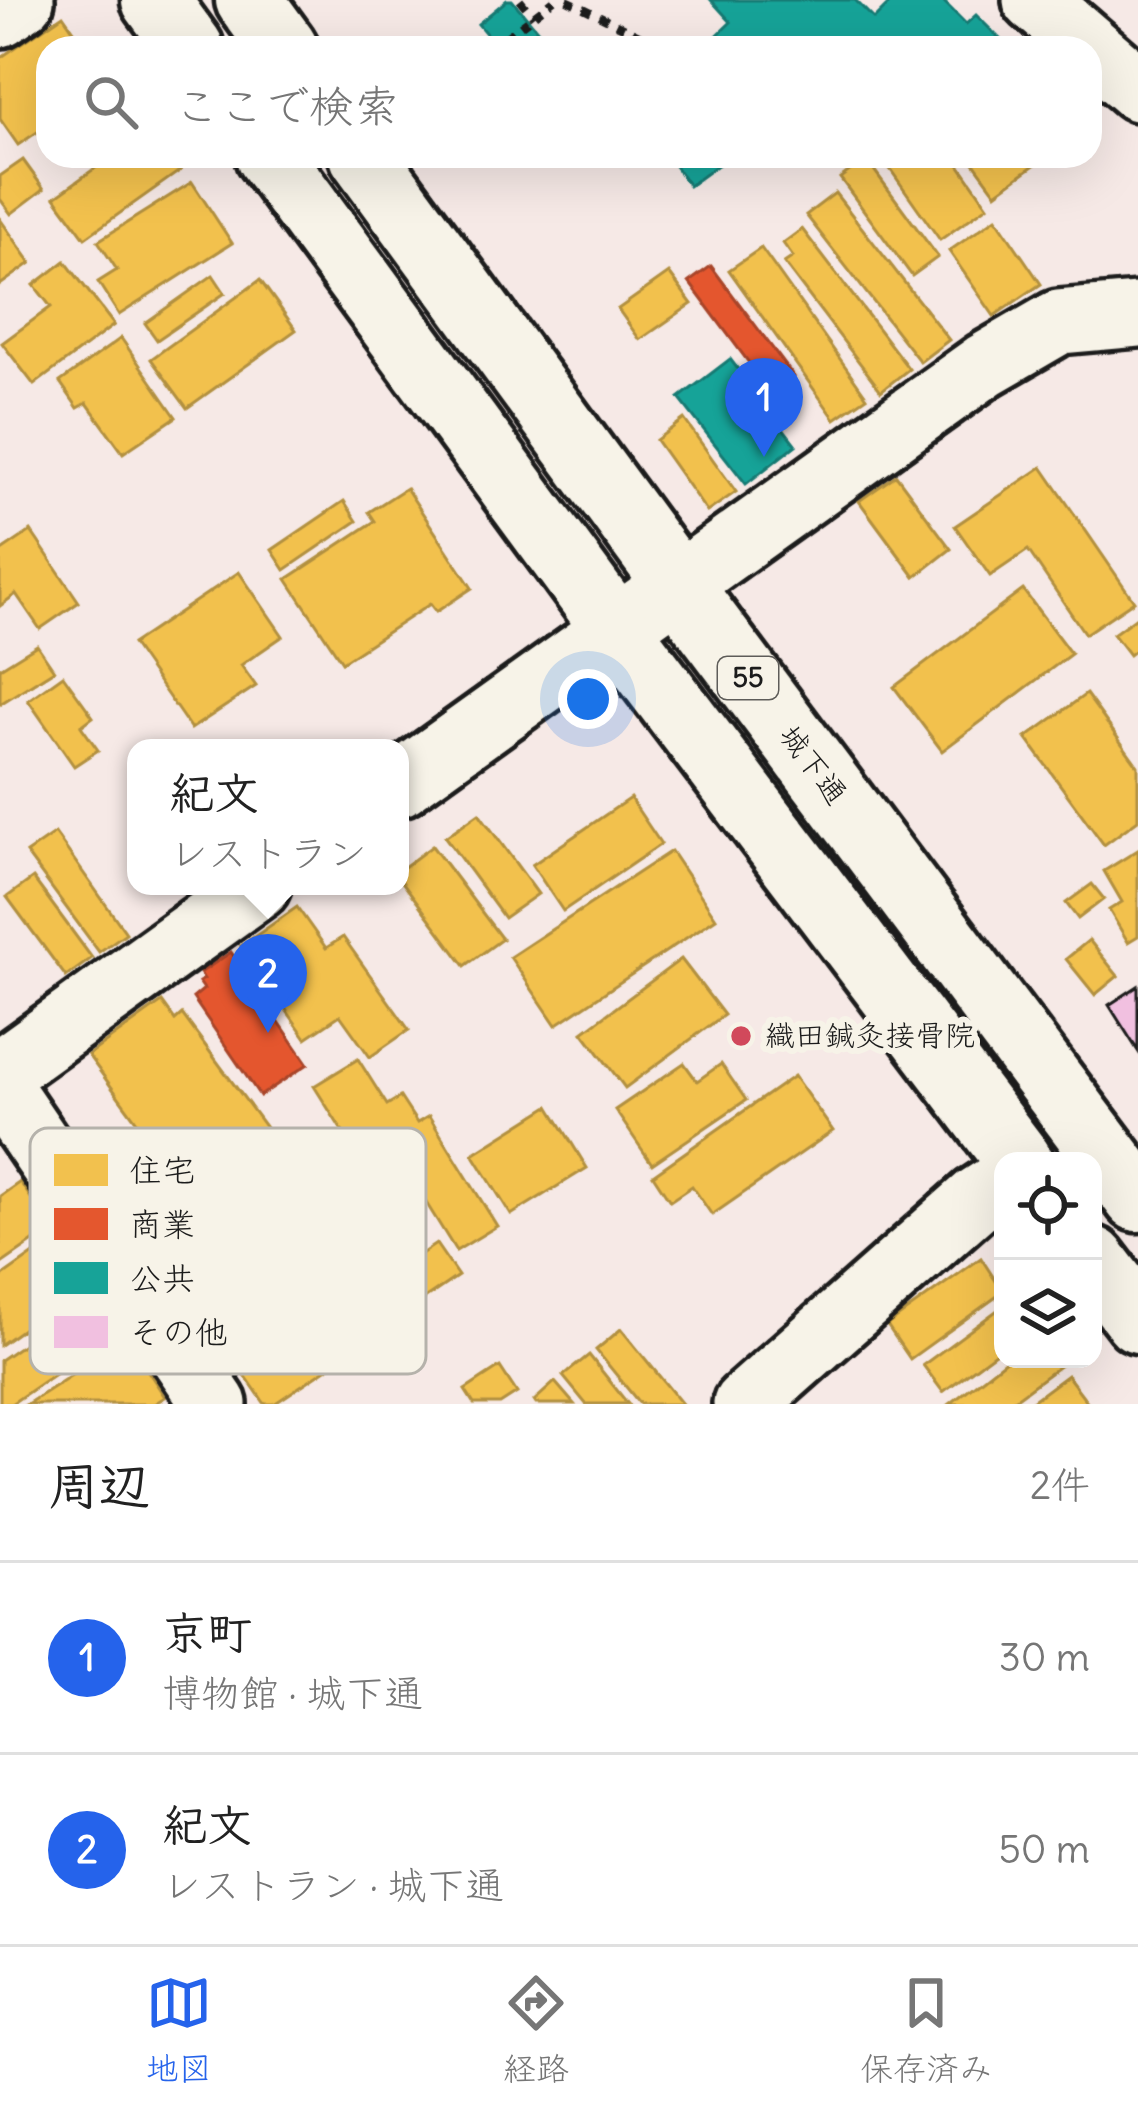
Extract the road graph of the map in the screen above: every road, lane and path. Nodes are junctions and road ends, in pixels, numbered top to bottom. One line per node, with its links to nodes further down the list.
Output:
1 (22, 0): 8 (street)
2 (155, 0): 10 (main road)
3 (249, 0): 11 (main road)
4 (520, 0): 9 (path)
5 (554, 0): 9 (path)
6 (567, 0): 13 (path)
7 (1035, 0): 14 (street)
8 (0, 15)
9 (533, 16): 12 (path)
10 (181, 36)
11 (275, 36)
12 (507, 36)
13 (641, 36)
14 (1077, 36)
15 (1102, 58): 16 (street)
16 (1138, 89)
17 (278, 168): 21 (main road, 55)
18 (372, 168): 20 (main road, 城下通 / 55)
19 (1138, 314): 20 (street)
20 (677, 584): 21 (street); 29 (main road, 城下通 / 55)
21 (616, 629): 22 (street); 27 (main road, 55)
22 (409, 778)
23 (246, 895): 24 (street)
24 (0, 1072)
25 (0, 1088): 26 (street)
26 (30, 1132)
27 (1011, 1152)
28 (994, 1188): 34 (street)
29 (1138, 1198)
30 (1094, 1260): 31 (main road)
31 (1138, 1319)
32 (194, 1374): 33 (street)
33 (214, 1404)
34 (745, 1404)

